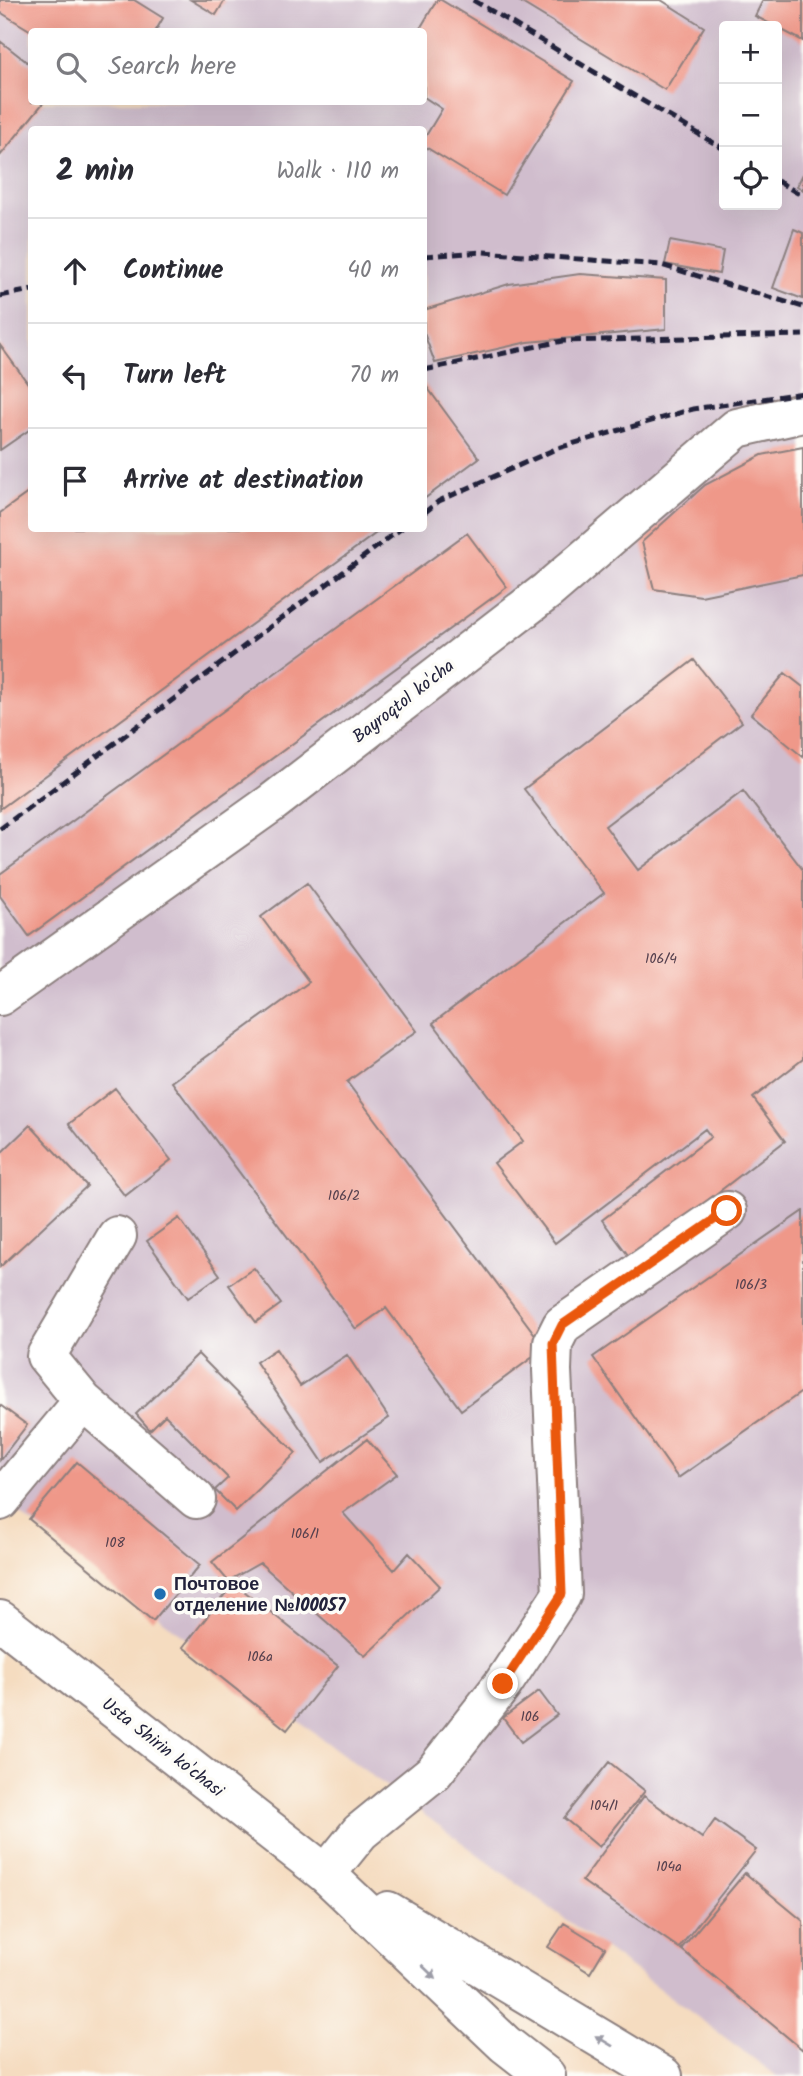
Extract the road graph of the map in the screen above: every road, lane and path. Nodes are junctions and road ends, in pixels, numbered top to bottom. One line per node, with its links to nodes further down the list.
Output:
1 (803, 413): 2 (main road, Bayroqtol ko'cha)
2 (0, 996)
3 (727, 1211): 9 (main road)
4 (117, 1236): 5 (main road)
5 (83, 1401): 6 (main road); 7 (main road)
6 (197, 1499)
7 (0, 1501)
8 (0, 1620): 9 (main road, Usta Shirin ko'chasi)
9 (326, 1874): 10 (main road, Usta Shirin ko'chasi, one-way to 10); 11 (main road, Usta Shirin ko'chasi, one-way to 9)
10 (546, 2076)
11 (663, 2076)

